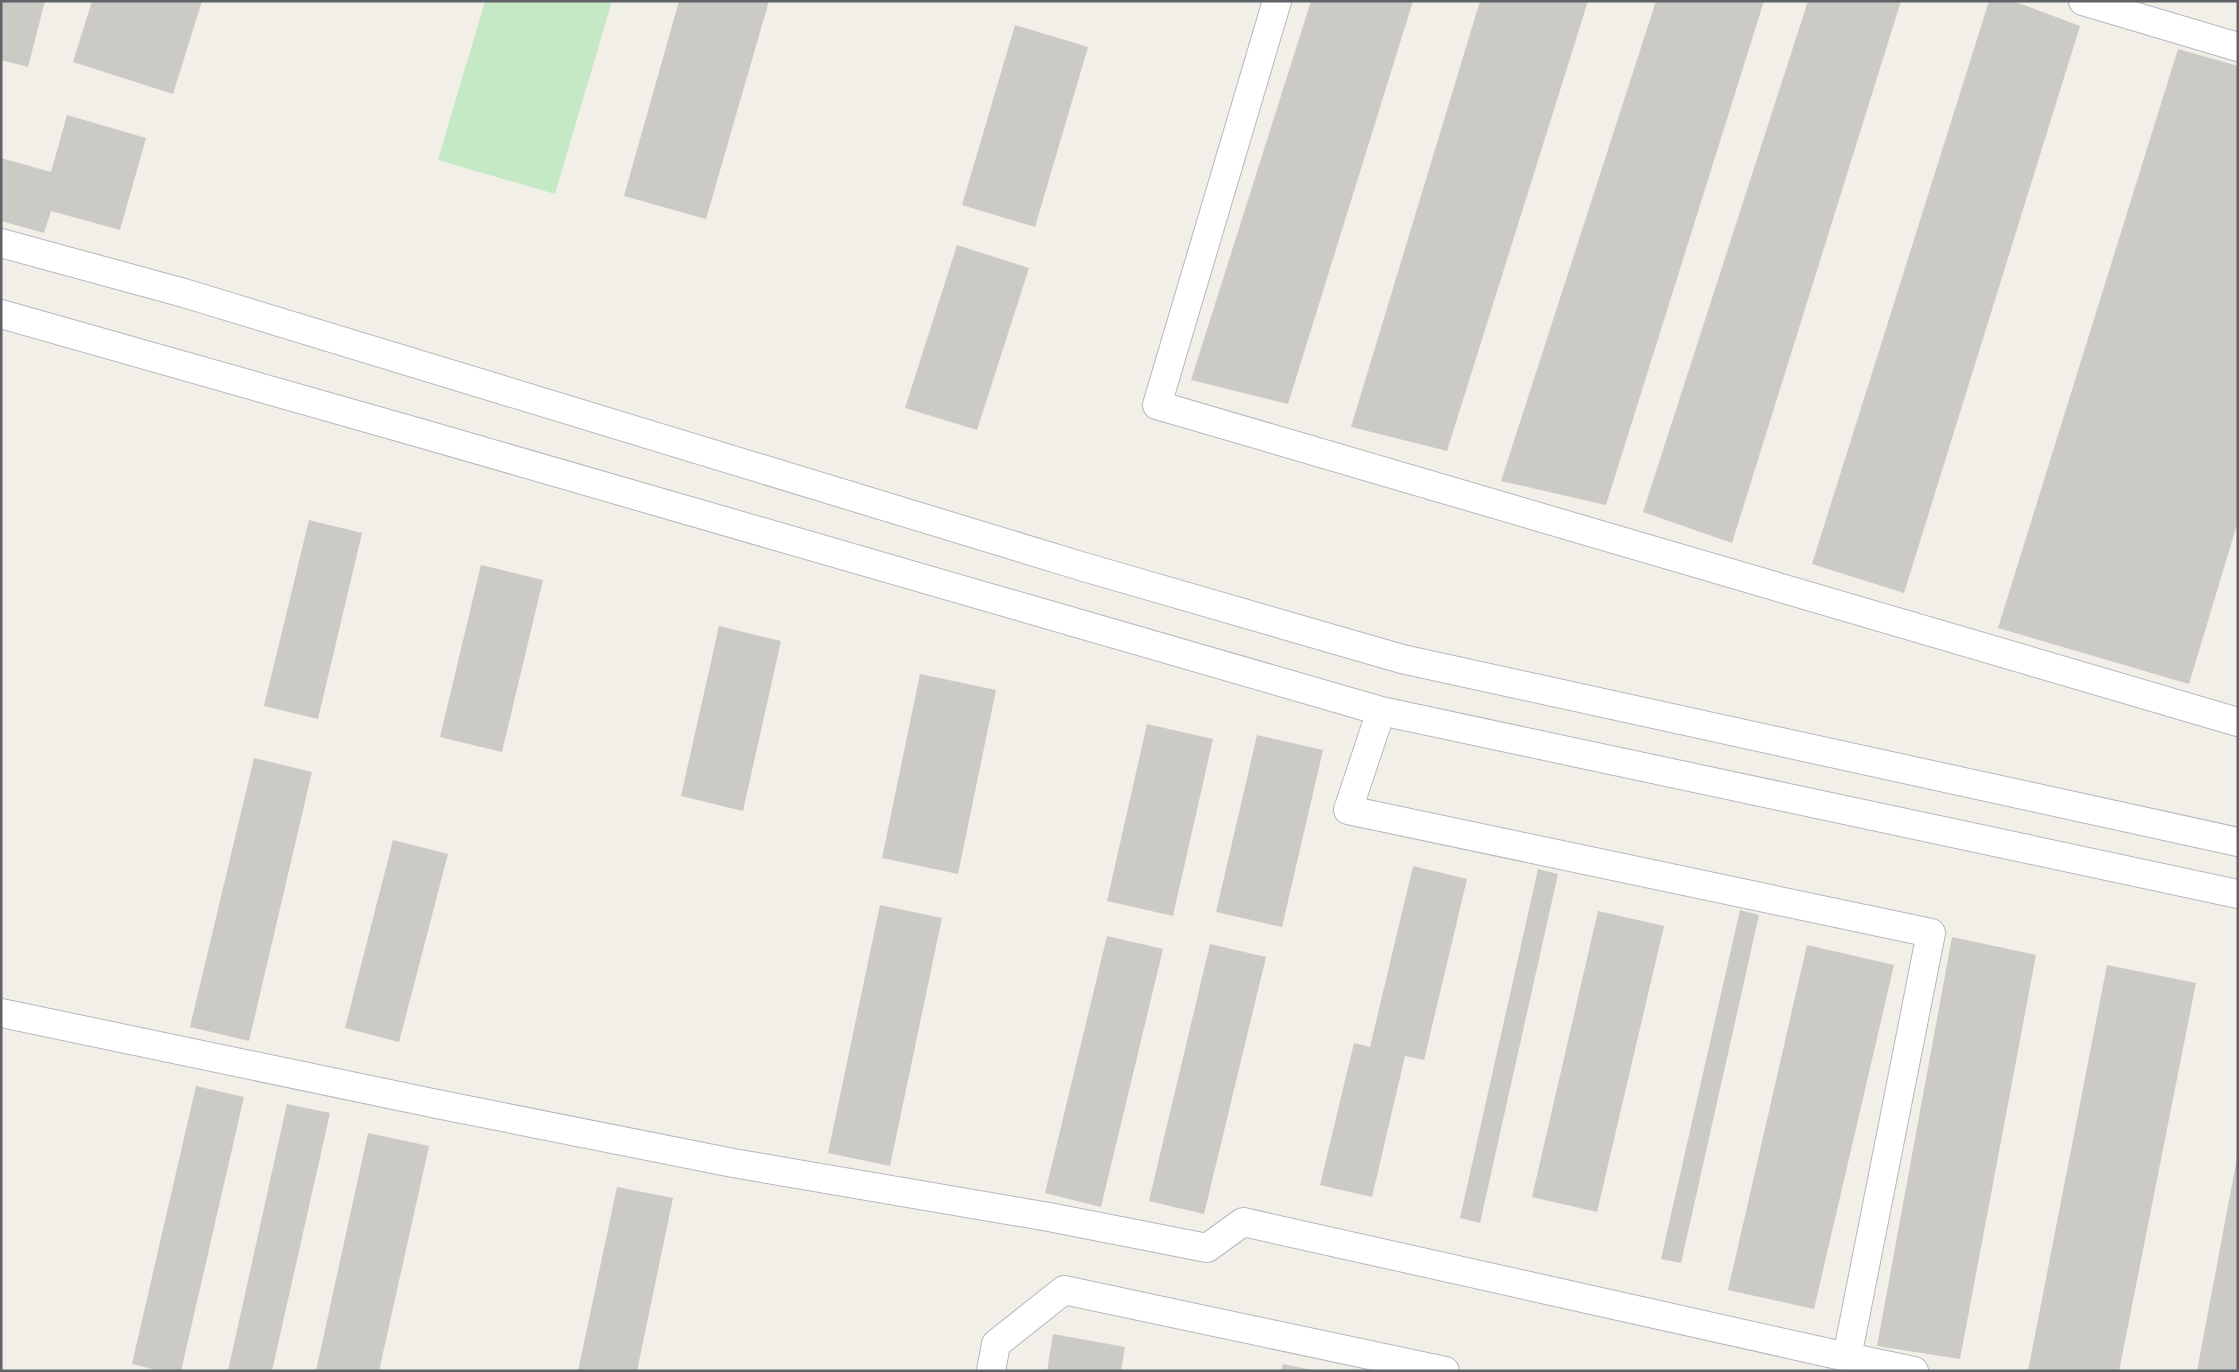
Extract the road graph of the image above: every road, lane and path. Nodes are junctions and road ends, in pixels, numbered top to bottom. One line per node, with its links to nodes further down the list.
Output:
1 (1277, 1): 7 (street)
2 (2083, 1): 3 (street)
3 (2238, 47)
4 (1, 243): 8 (street)
5 (1, 314): 6 (street)
6 (1381, 712): 9 (street); 11 (street)
7 (2238, 722)
8 (2238, 842)
9 (2238, 894)
10 (1, 1013): 11 (street)
11 (1847, 1357): 14 (street)
12 (991, 1371): 13 (street)
13 (1445, 1371)
14 (1914, 1371)

